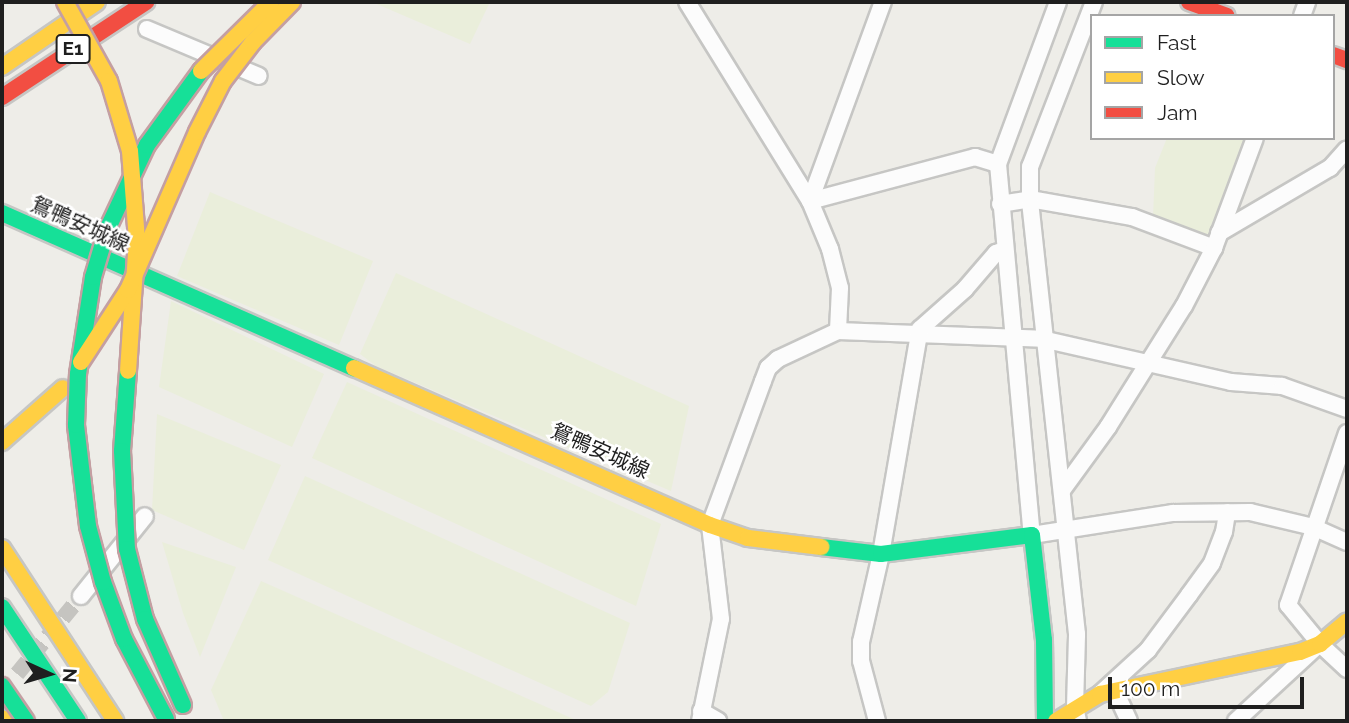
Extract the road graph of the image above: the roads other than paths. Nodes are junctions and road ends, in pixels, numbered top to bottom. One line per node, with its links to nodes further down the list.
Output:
1 (65, 2): 60 (main road, bridge)
2 (97, 2): 13 (main road, E1)
3 (146, 2): 15 (main road, E1)
4 (271, 2): 59 (main road, bridge)
5 (292, 2): 32 (main road, bridge)
6 (687, 2): 20 (street)
7 (883, 2): 20 (street)
8 (1058, 2): 18 (street)
9 (1094, 2): 19 (street)
10 (1189, 2): 11 (main road)
11 (1222, 14)
12 (147, 29): 14 (street)
13 (2, 67)
14 (259, 76)
15 (2, 97)
16 (1254, 140): 23 (street)
17 (1347, 149): 23 (street)
18 (998, 164): 20 (street); 21 (street)
19 (1030, 199): 21 (street); 23 (street); 28 (street)
20 (810, 201): 25 (street)
21 (1000, 204): 24 (street)
22 (2, 213): 36 (main road, 鴛鴨安城線)
23 (1217, 240): 29 (street)
24 (1005, 250): 26 (street); 27 (street)
25 (838, 331): 26 (street); 36 (street)
26 (919, 335): 27 (street); 42 (street)
27 (1017, 337): 28 (street); 39 (street)
28 (1045, 340): 29 (street); 33 (street)
29 (1147, 363): 30 (street); 33 (street)
30 (1347, 409)
31 (1347, 433): 37 (street)
32 (2, 442)
33 (1063, 489): 38 (street)
34 (1227, 512): 37 (street); 38 (street); 50 (street)
35 (145, 516): 43 (street)
36 (710, 525): 42 (main road, 鴛鴨安城線); 54 (street)
37 (1312, 527): 40 (street); 46 (street)
38 (1064, 528): 39 (street); 53 (street)
39 (1035, 534): 42 (main road, 鴛鴨安城線); 63 (main road)
40 (1347, 542)
41 (2, 548): 58 (main road)
42 (881, 554): 62 (street)
43 (81, 596)
44 (2, 607): 57 (main road)
45 (1347, 621): 46 (main road)
46 (1320, 644): 47 (street); 50 (main road); 66 (street)
47 (1347, 669)
48 (17, 674): 51 (street)
49 (2, 686): 56 (main road, bridge)
50 (1108, 692): 53 (main road); 65 (street)
51 (2, 695)
52 (2, 710): 55 (street)
53 (1075, 712): 64 (main road)
54 (701, 716): 61 (street)
55 (10, 721)
56 (26, 721)
57 (78, 721)
58 (115, 721)
59 (167, 721)
60 (192, 721)
61 (718, 721)
62 (877, 721)
63 (1045, 721)
64 (1056, 721)
65 (1129, 721)
66 (1236, 721)

